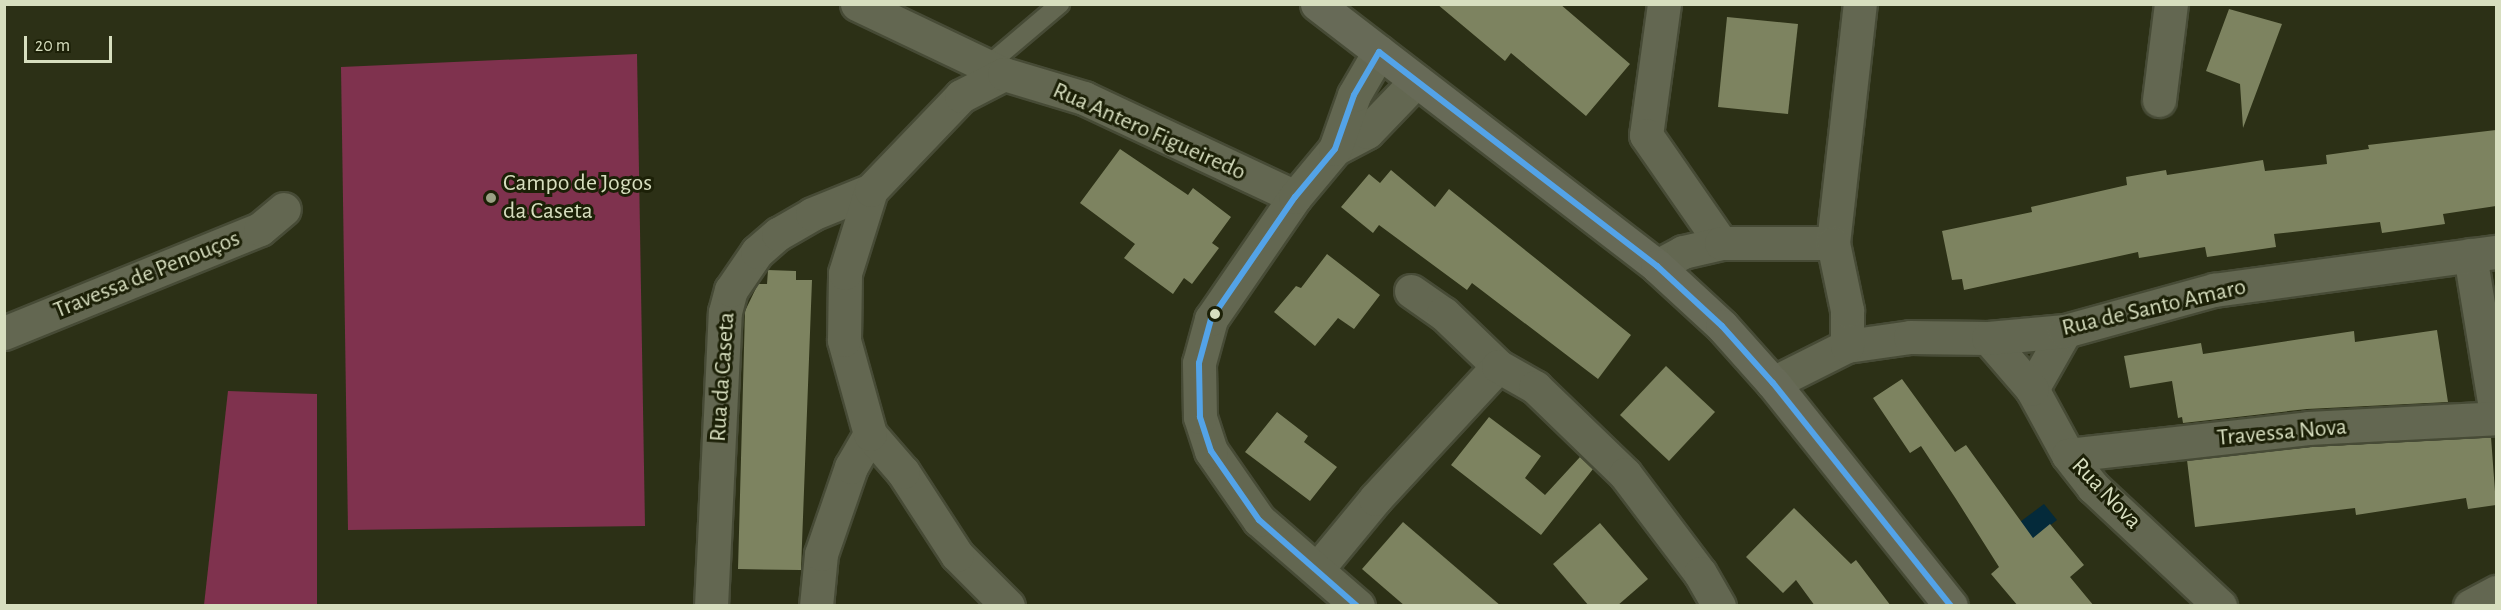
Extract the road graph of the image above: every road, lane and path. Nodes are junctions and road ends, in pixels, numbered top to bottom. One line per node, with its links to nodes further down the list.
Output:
1 (857, 4): 8 (street, Rua Antero Figueiredo)
2 (1060, 4): 8 (lane)
3 (1317, 4): 7 (main road)
4 (1664, 4): 15 (street)
5 (1860, 4): 16 (street)
6 (2171, 4): 10 (street)
7 (1379, 52): 9 (main road); 11 (street)
8 (996, 70): 12 (street); 13 (street, Rua Antero Figueiredo)
9 (1416, 81): 11 (street); 18 (main road)
10 (2159, 100)
11 (1335, 149): 13 (street)
12 (871, 190): 28 (street); 32 (street, Rua da Caseta)
13 (1295, 197): 30 (street)
14 (284, 208): 21 (street, Travessa de Penouços)
15 (1721, 243): 16 (street); 18 (street)
16 (1833, 243): 23 (street)
17 (2483, 253): 20 (street, Rua de Santo Amaro); 27 (street, Travessa Nova)
18 (1657, 266): 25 (main road)
19 (1411, 291): 24 (street)
20 (2065, 330): 22 (street, Rua de Santo Amaro); 26 (street)
21 (4, 333)
22 (1988, 338): 23 (street, Rua de Santo Amaro); 26 (street, Rua Nova)
23 (1847, 346): 25 (street, Rua de Santo Amaro)
24 (1498, 366): 30 (street); 36 (street)
25 (1773, 383): 37 (main road)
26 (2032, 389): 29 (street, Rua Nova)
27 (2496, 416): 29 (street, Travessa Nova)
28 (870, 434): 33 (street); 34 (street)
29 (2068, 455): 38 (street, Rua Nova)
30 (1318, 568): 35 (street)
31 (2496, 592): 39 (street)
32 (711, 606)
33 (816, 606)
34 (1008, 606)
35 (1358, 606)
36 (1719, 606)
37 (1951, 606)
38 (2220, 606)
39 (2470, 606)

